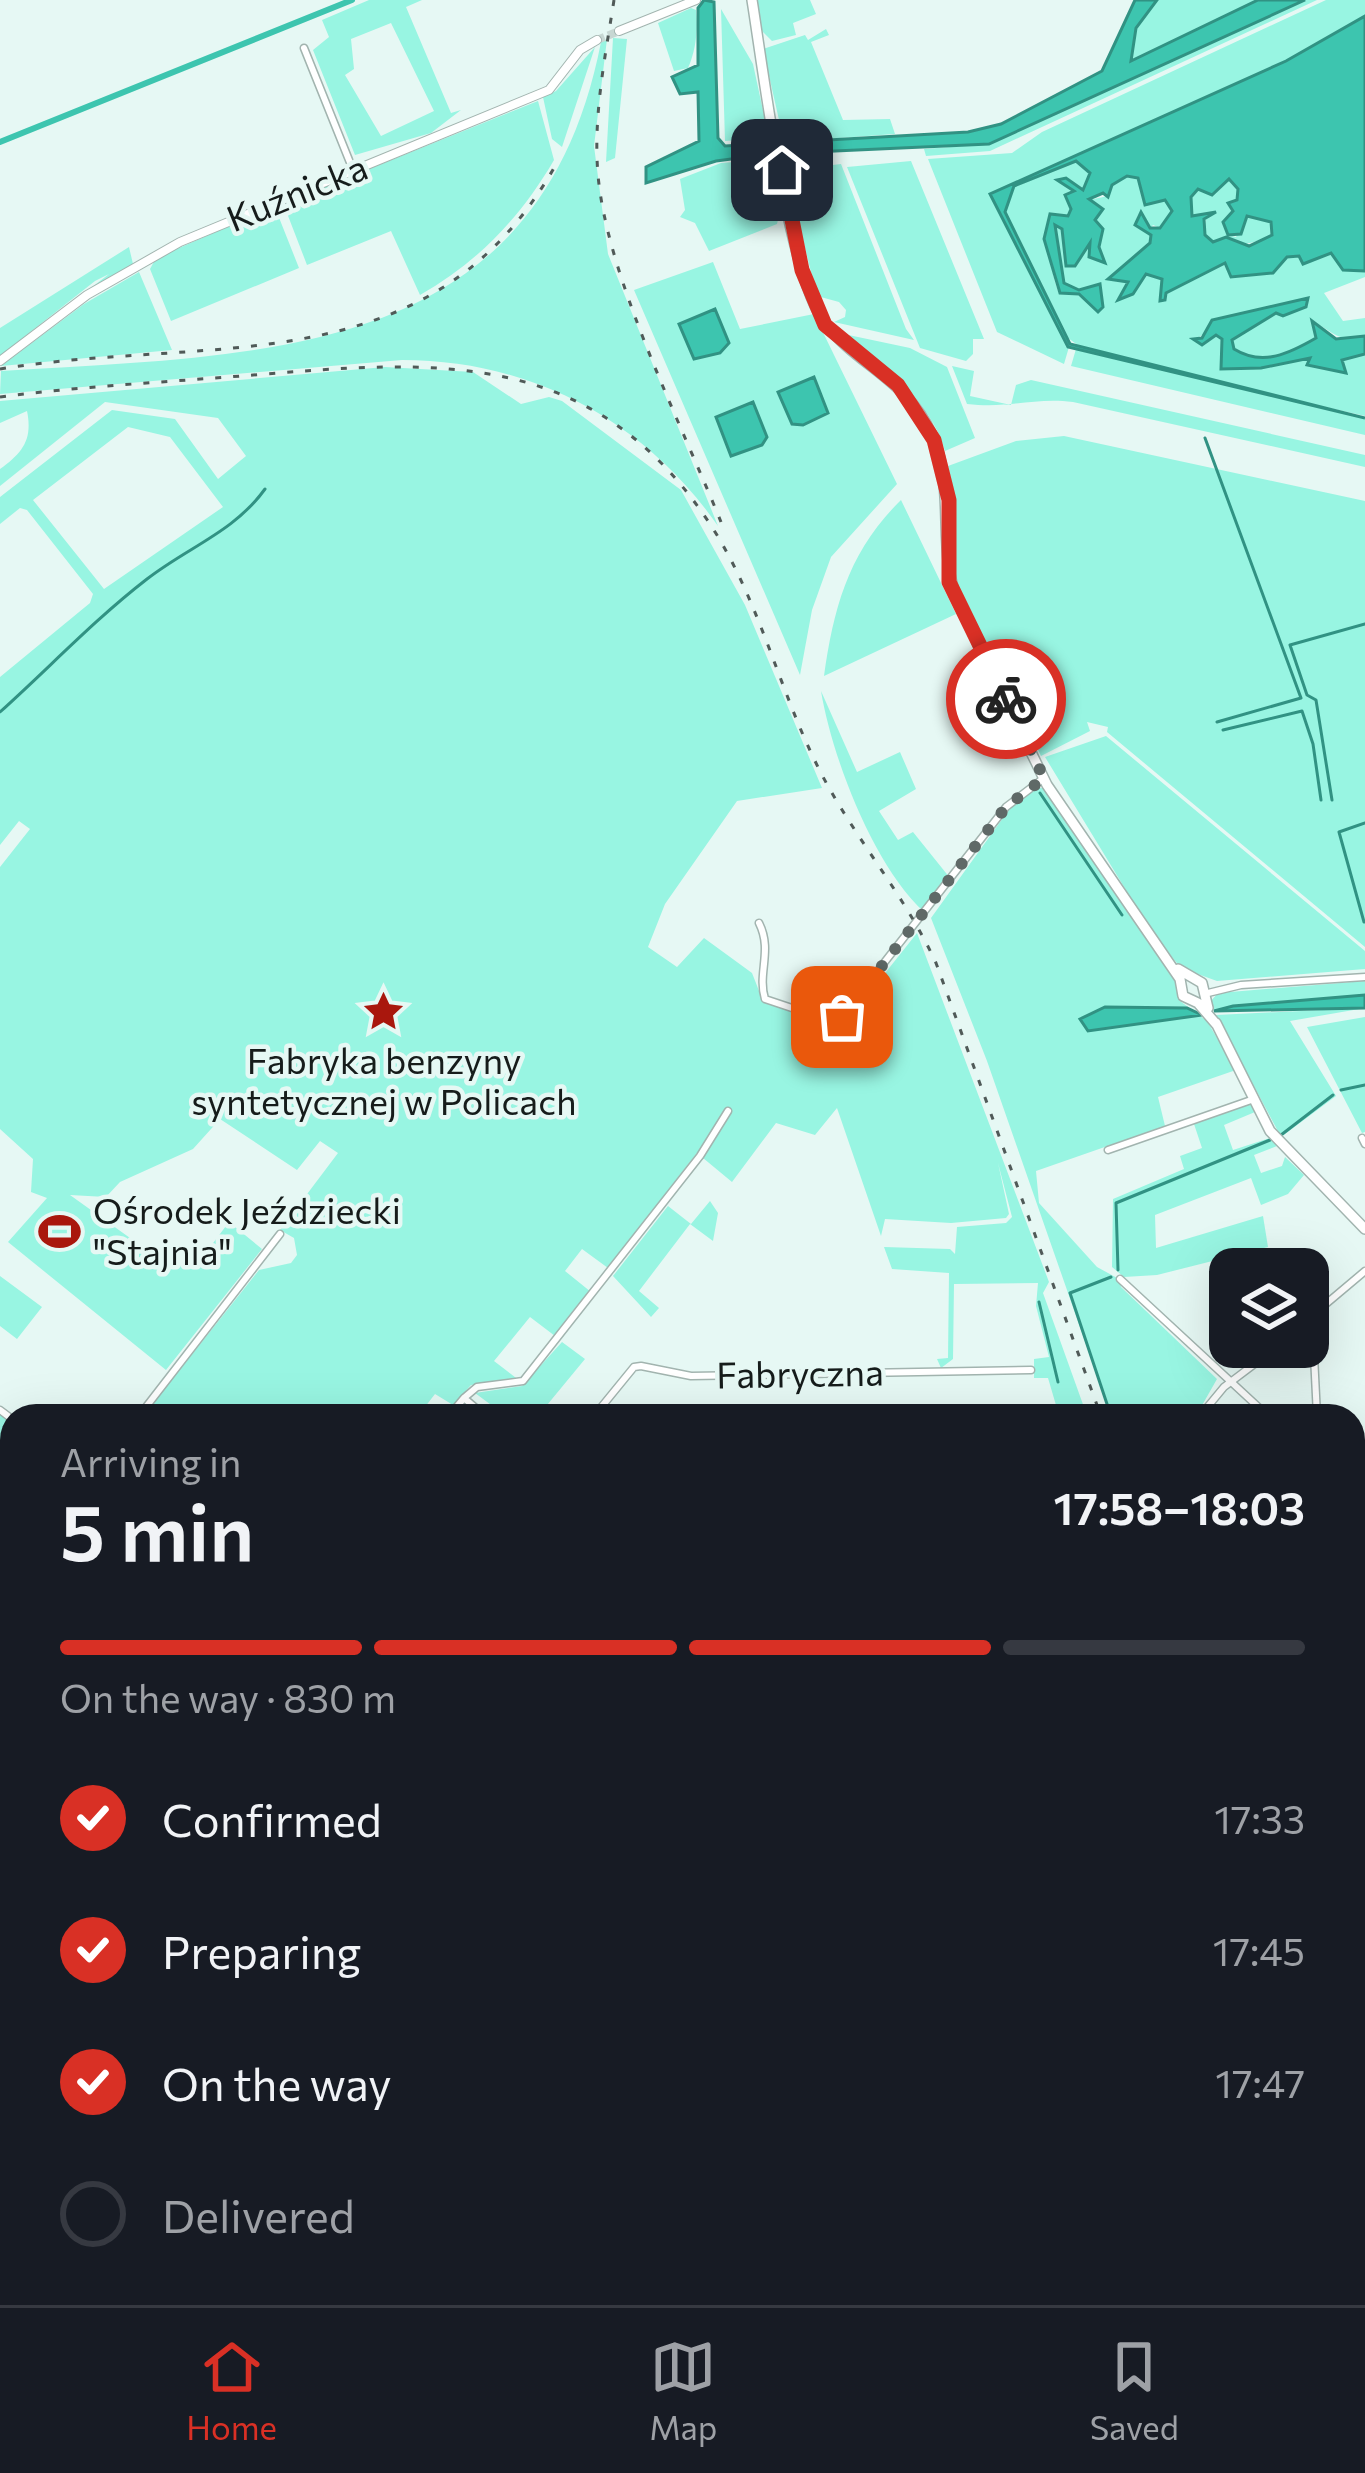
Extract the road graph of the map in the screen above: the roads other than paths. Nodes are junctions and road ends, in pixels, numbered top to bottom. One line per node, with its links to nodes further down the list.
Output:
1 (696, 0): 3 (street)
2 (750, 0): 8 (main road)
3 (619, 31)
4 (597, 40): 6 (street, Kuźnicka)
5 (304, 48): 6 (street)
6 (353, 170): 7 (street, Kuźnicka)
7 (1, 360)
8 (1044, 778): 9 (street); 10 (main road)
9 (759, 923)
10 (1162, 953): 12 (main road); 13 (main road)
11 (1365, 977): 13 (street)
12 (1182, 987): 13 (main road); 13 (main road)
13 (1199, 990): 14 (main road)
14 (1253, 1099): 16 (street); 17 (main road)
15 (728, 1111): 26 (street)
16 (1108, 1150)
17 (1365, 1229)
18 (280, 1234): 27 (street)
19 (1365, 1271): 21 (street)
20 (1120, 1279): 25 (street)
21 (1329, 1301)
22 (1250, 1368): 25 (street)
23 (1314, 1368): 33 (street)
24 (1030, 1370): 30 (street, Fabryczna)
25 (1230, 1383): 31 (street); 32 (street)
26 (464, 1398): 28 (street); 29 (street)
27 (148, 1404)
28 (459, 1404)
29 (471, 1404)
30 (604, 1404)
31 (1212, 1404)
32 (1254, 1404)
33 (1316, 1404)

